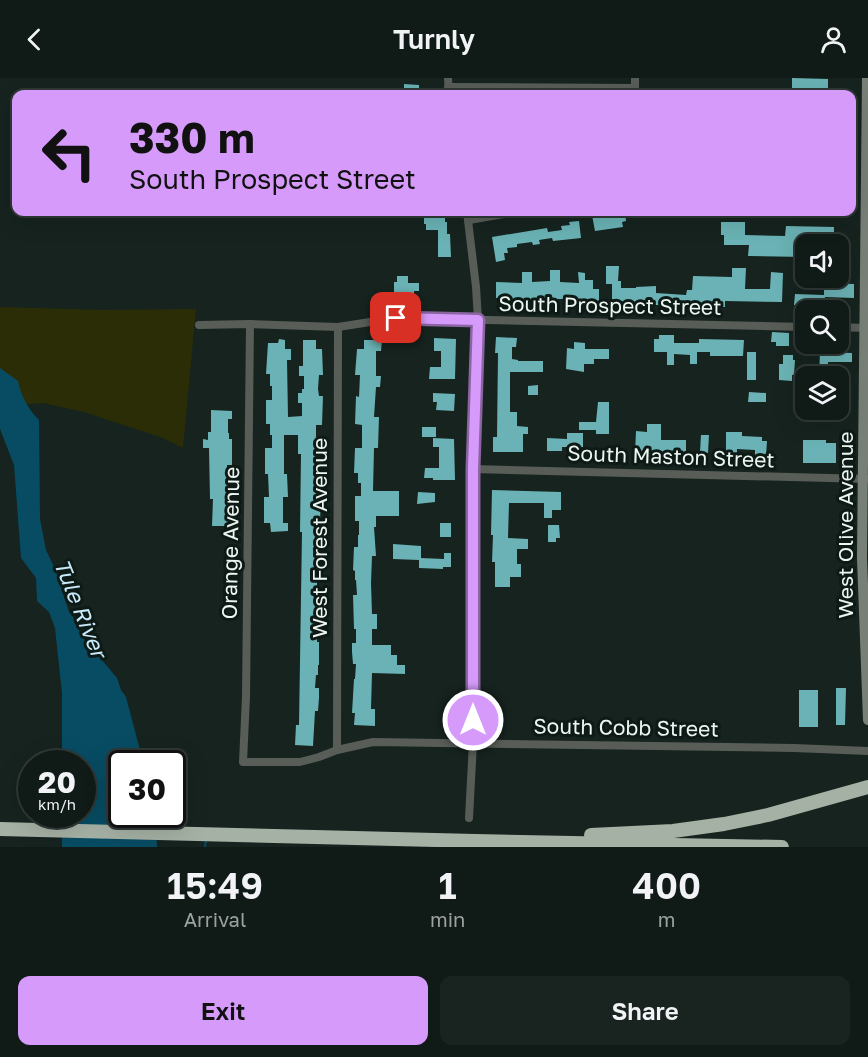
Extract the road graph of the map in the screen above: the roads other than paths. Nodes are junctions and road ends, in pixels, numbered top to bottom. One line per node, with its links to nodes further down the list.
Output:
1 (867, 78): 5 (main road, West Olive Avenue)
2 (468, 216): 4 (street)
3 (492, 216): 4 (street)
4 (469, 220): 6 (street)
5 (867, 271): 12 (main road, West Olive Avenue)
6 (478, 320): 9 (street, South Prospect Street); 10 (street, South Prospect Street); 14 (street)
7 (250, 324): 8 (street, South Prospect Street); 9 (street, South Prospect Street); 21 (street, Orange Avenue)
8 (199, 325)
9 (338, 327): 19 (street, West Forest Avenue)
10 (795, 327)
11 (849, 327): 12 (street)
12 (865, 328): 13 (main road, West Olive Avenue)
13 (867, 398): 15 (main road, West Olive Avenue)
14 (473, 469): 15 (street, South Maston Street); 18 (street)
15 (866, 479): 16 (main road, West Olive Avenue)
16 (867, 649): 17 (main road, West Olive Avenue)
17 (868, 720)
18 (473, 743): 19 (street, South Cobb Street); 20 (street, South Cobb Street); 23 (street)
19 (337, 750): 21 (street, South Cobb Street)
20 (868, 750)
21 (243, 762)
22 (868, 787): 25 (highway)
23 (469, 818)
24 (0, 829): 25 (highway)
25 (475, 841): 26 (highway)
26 (782, 847)

